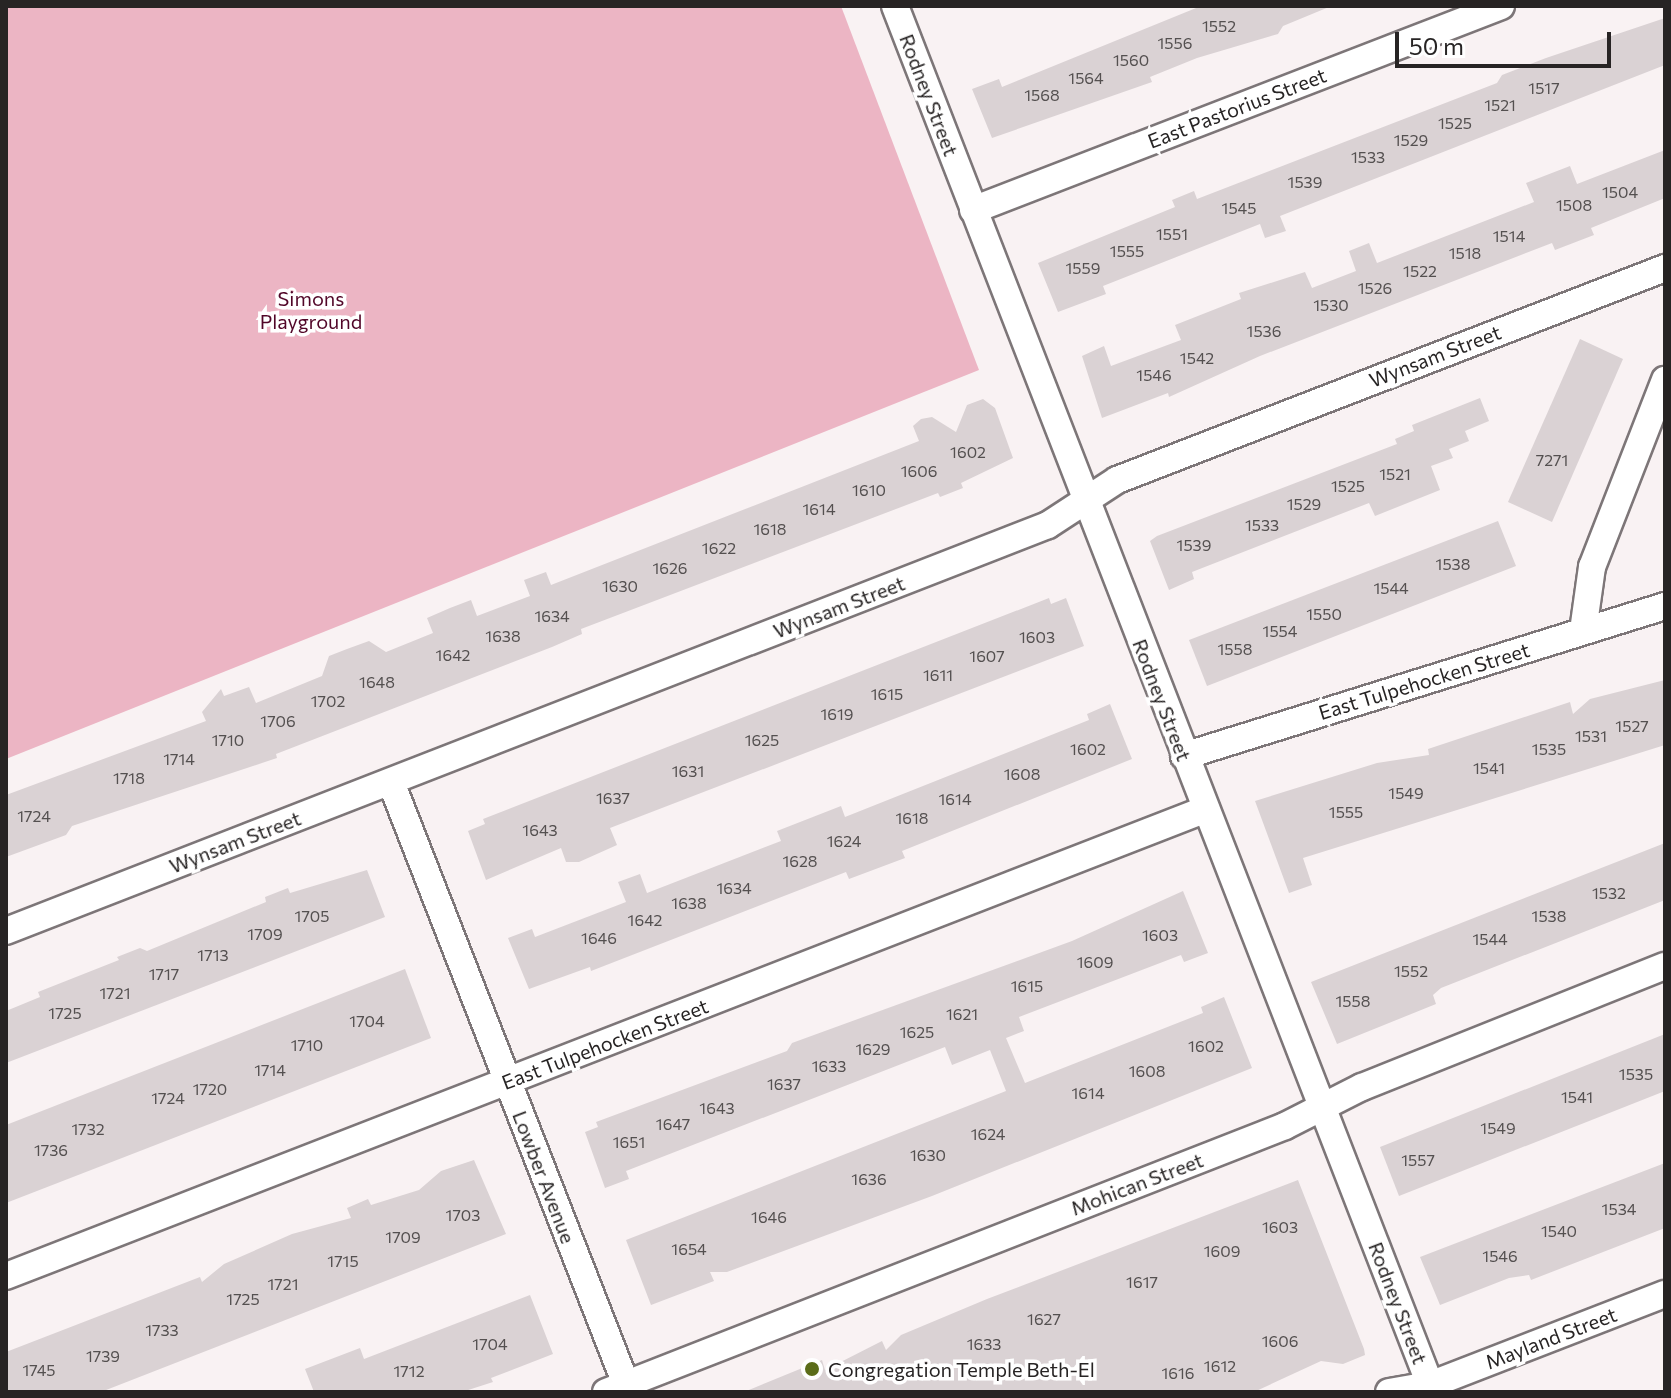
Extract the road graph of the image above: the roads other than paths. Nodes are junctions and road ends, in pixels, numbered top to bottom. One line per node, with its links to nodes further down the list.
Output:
1 (895, 6): 3 (street, Rodney Street)
2 (1501, 6): 3 (street, East Pastorius Street)
3 (973, 210): 6 (street, Rodney Street)
4 (1665, 268): 6 (street, Wynsam Street)
5 (1665, 380): 8 (street)
6 (1086, 501): 9 (street, Rodney Street); 10 (street, Wynsam Street)
7 (1665, 606): 8 (street, East Tulpehocken Street)
8 (1583, 631): 9 (street, East Tulpehocken Street)
9 (1184, 756): 11 (street, Rodney Street)
10 (391, 782): 12 (street, Wynsam Street); 14 (street, Lowber Avenue)
11 (1204, 810): 14 (street, East Tulpehocken Street); 15 (street, Rodney Street)
12 (6, 931)
13 (1665, 966): 15 (street, Mohican Street)
14 (507, 1082): 16 (street, East Tulpehocken Street); 19 (street, Lowber Avenue)
15 (1321, 1108): 18 (street, Rodney Street); 19 (street, Mohican Street)
16 (6, 1276)
17 (1665, 1294): 18 (street, Mayland Street)
18 (1432, 1388): 20 (street, Mayland Street)
19 (620, 1389)
20 (1389, 1392)

